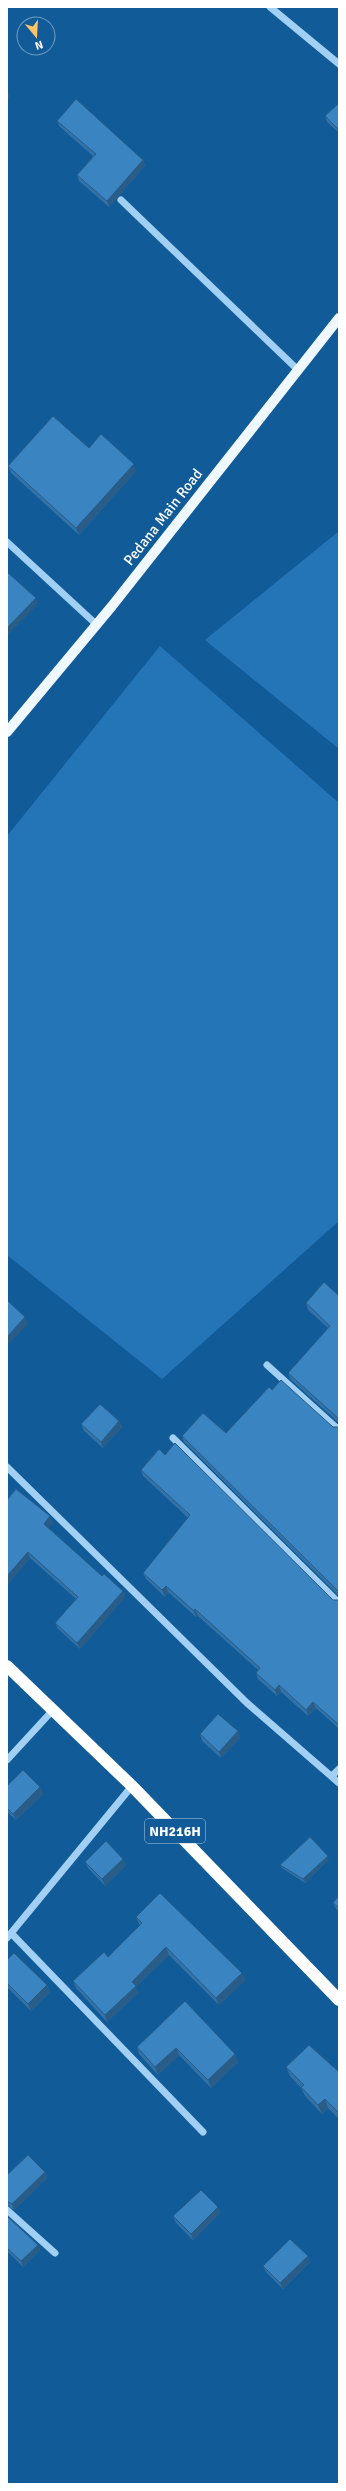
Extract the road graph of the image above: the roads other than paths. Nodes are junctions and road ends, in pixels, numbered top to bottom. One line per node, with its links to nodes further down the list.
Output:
1 (270, 7): 2 (street)
2 (339, 64)
3 (122, 200): 5 (street)
4 (339, 318): 5 (main road, Pedana Main Road)
5 (298, 370): 7 (main road, Pedana Main Road)
6 (7, 542): 7 (street)
7 (97, 625): 8 (main road, Pedana Main Road)
8 (7, 732)
9 (267, 1366): 10 (street)
10 (339, 1430)
11 (173, 1438): 13 (street)
12 (7, 1467): 18 (street)
13 (339, 1603)
14 (7, 1666): 15 (highway, NH216H)
15 (53, 1710): 16 (street); 20 (highway, NH216H)
16 (7, 1760)
17 (339, 1769): 18 (street)
18 (332, 1776): 19 (street)
19 (339, 1783)
20 (132, 1786): 21 (street); 22 (highway, NH216H)
21 (9, 1936): 23 (street)
22 (339, 2000)
23 (203, 2132)
24 (7, 2210): 25 (street)
25 (55, 2253)

